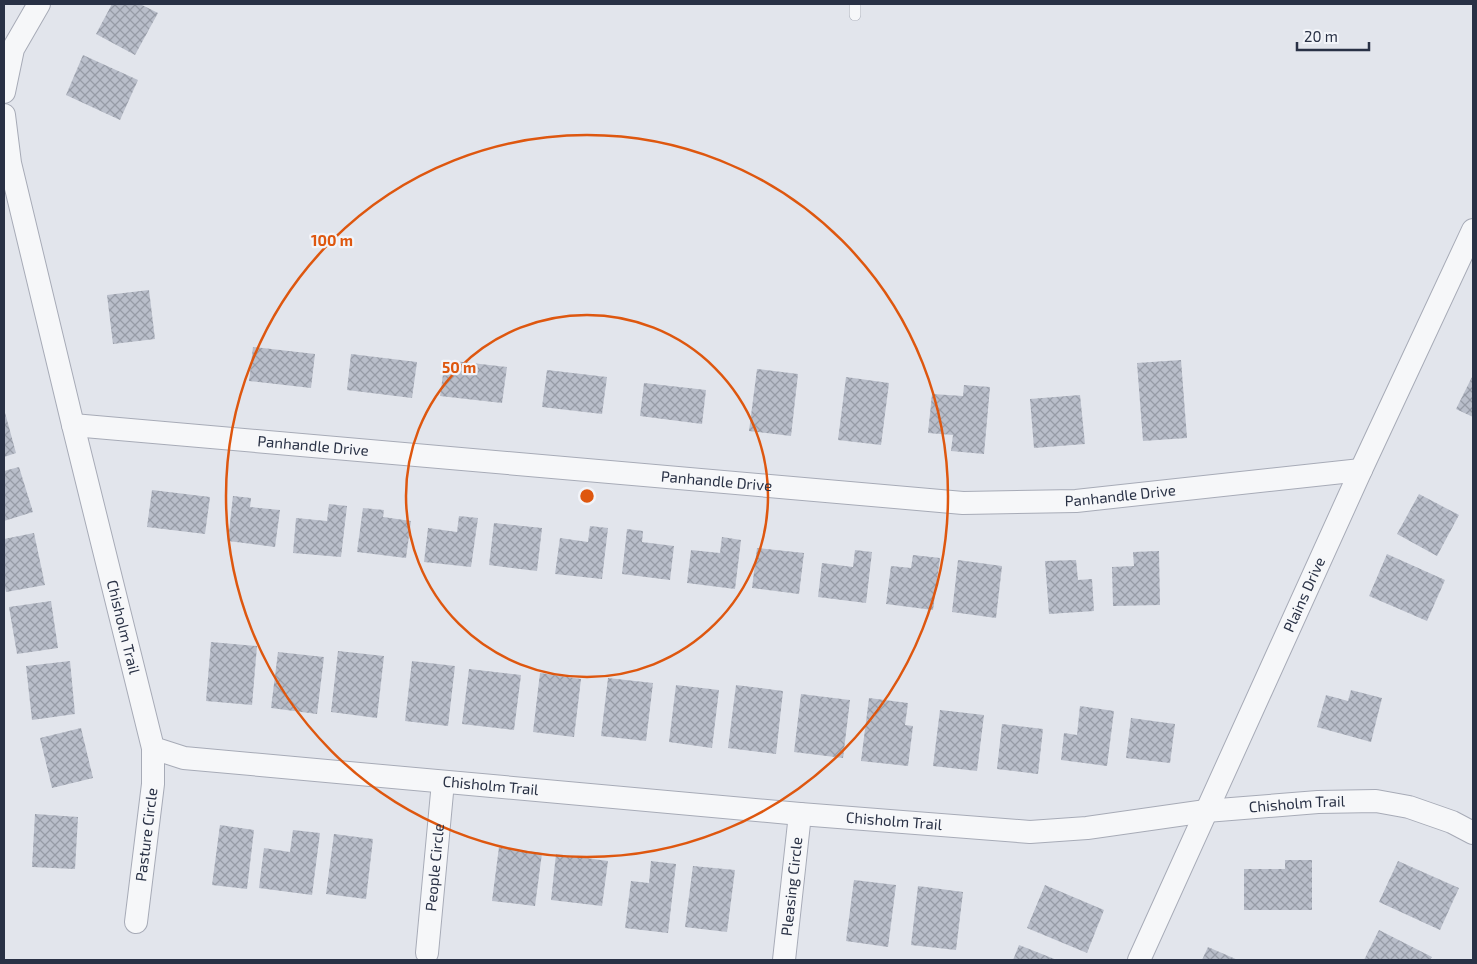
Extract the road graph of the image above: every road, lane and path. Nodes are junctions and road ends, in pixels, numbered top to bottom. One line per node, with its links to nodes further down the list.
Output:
1 (39, 4): 2 (street)
2 (4, 92)
3 (4, 114): 5 (street, Chisholm Trail)
4 (1473, 230): 6 (street, Plains Drive)
5 (73, 425): 6 (street, Panhandle Drive); 7 (street, Chisholm Trail)
6 (1361, 470): 9 (street, Plains Drive)
7 (153, 748): 8 (street, Chisholm Trail); 12 (street, Pasture Circle)
8 (443, 782): 10 (street, Chisholm Trail); 13 (street, People Circle)
9 (1206, 811): 10 (street, Chisholm Trail); 11 (street, Chisholm Trail); 15 (street, Plains Drive)
10 (800, 814): 14 (street, Pleasing Circle)
11 (1473, 833)
12 (136, 922)
13 (427, 952)
14 (784, 960)
15 (1139, 960)

